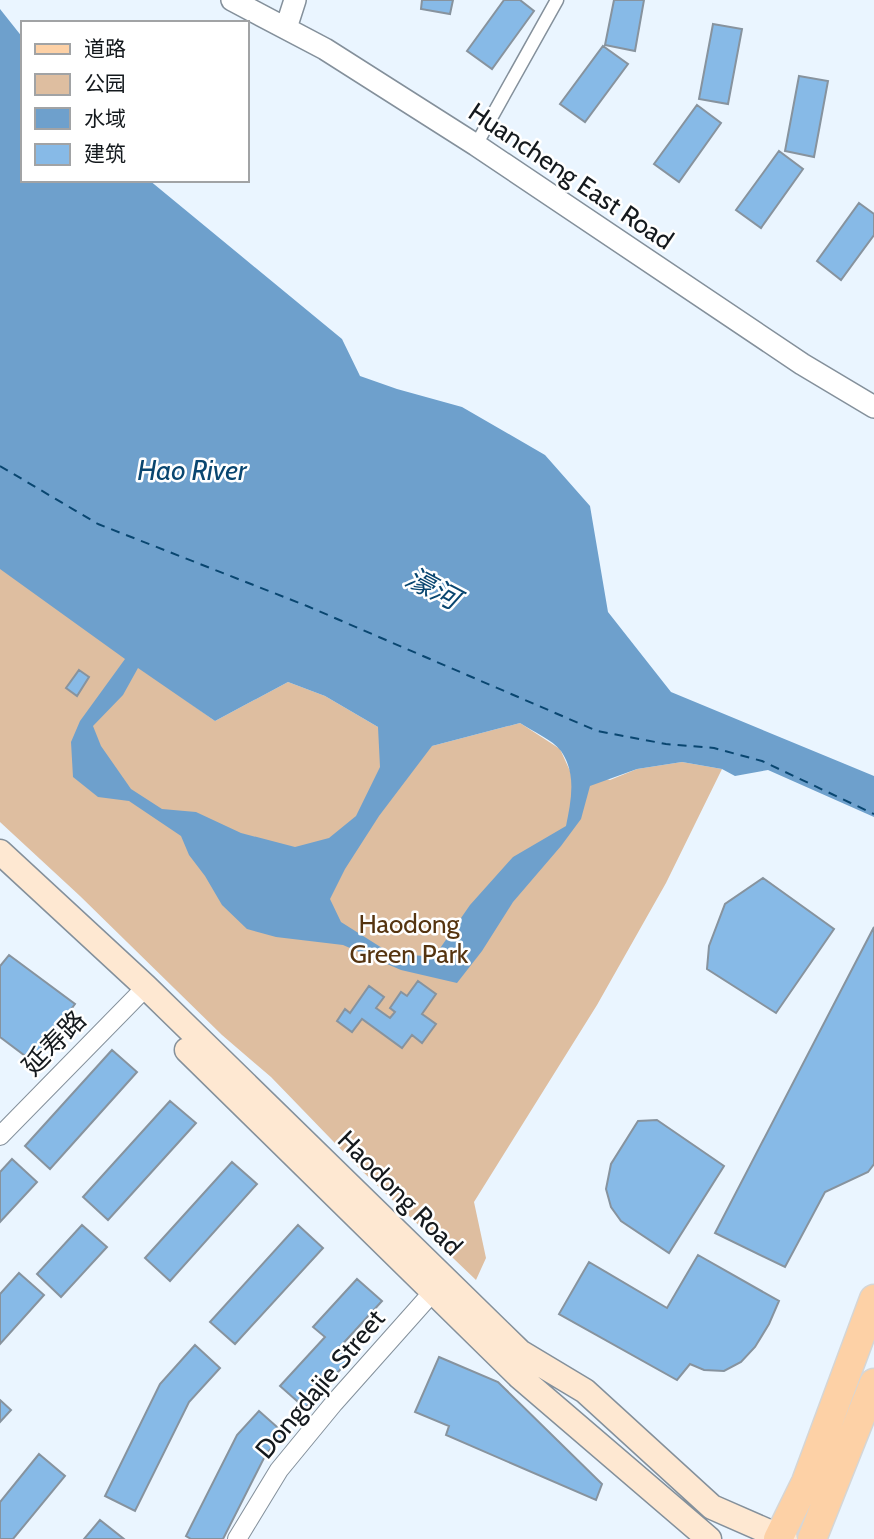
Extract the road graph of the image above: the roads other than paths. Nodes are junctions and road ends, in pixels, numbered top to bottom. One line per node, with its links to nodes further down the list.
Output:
1 (232, 0): 4 (street, Huancheng East Road)
2 (295, 0): 4 (street)
3 (557, 0): 5 (street)
4 (286, 28): 5 (street, Huancheng East Road)
5 (476, 145): 6 (street, Huancheng East Road)
6 (874, 407)
7 (0, 852): 9 (main road, Haodong Road)
8 (0, 875): 9 (main road, Haodong Road)
9 (140, 992): 10 (street, 延寿路); 11 (main road, Haodong Road); 12 (main road, Haodong Road)
10 (0, 1136)
11 (434, 1268): 12 (street); 15 (main road, Haodong Road)
12 (433, 1293): 16 (street, Dongdajie Street); 17 (main road, Haodong Road)
13 (874, 1299): 15 (main road)
14 (874, 1383): 18 (main road)
15 (781, 1538)
16 (237, 1539)
17 (709, 1539)
18 (812, 1539)

